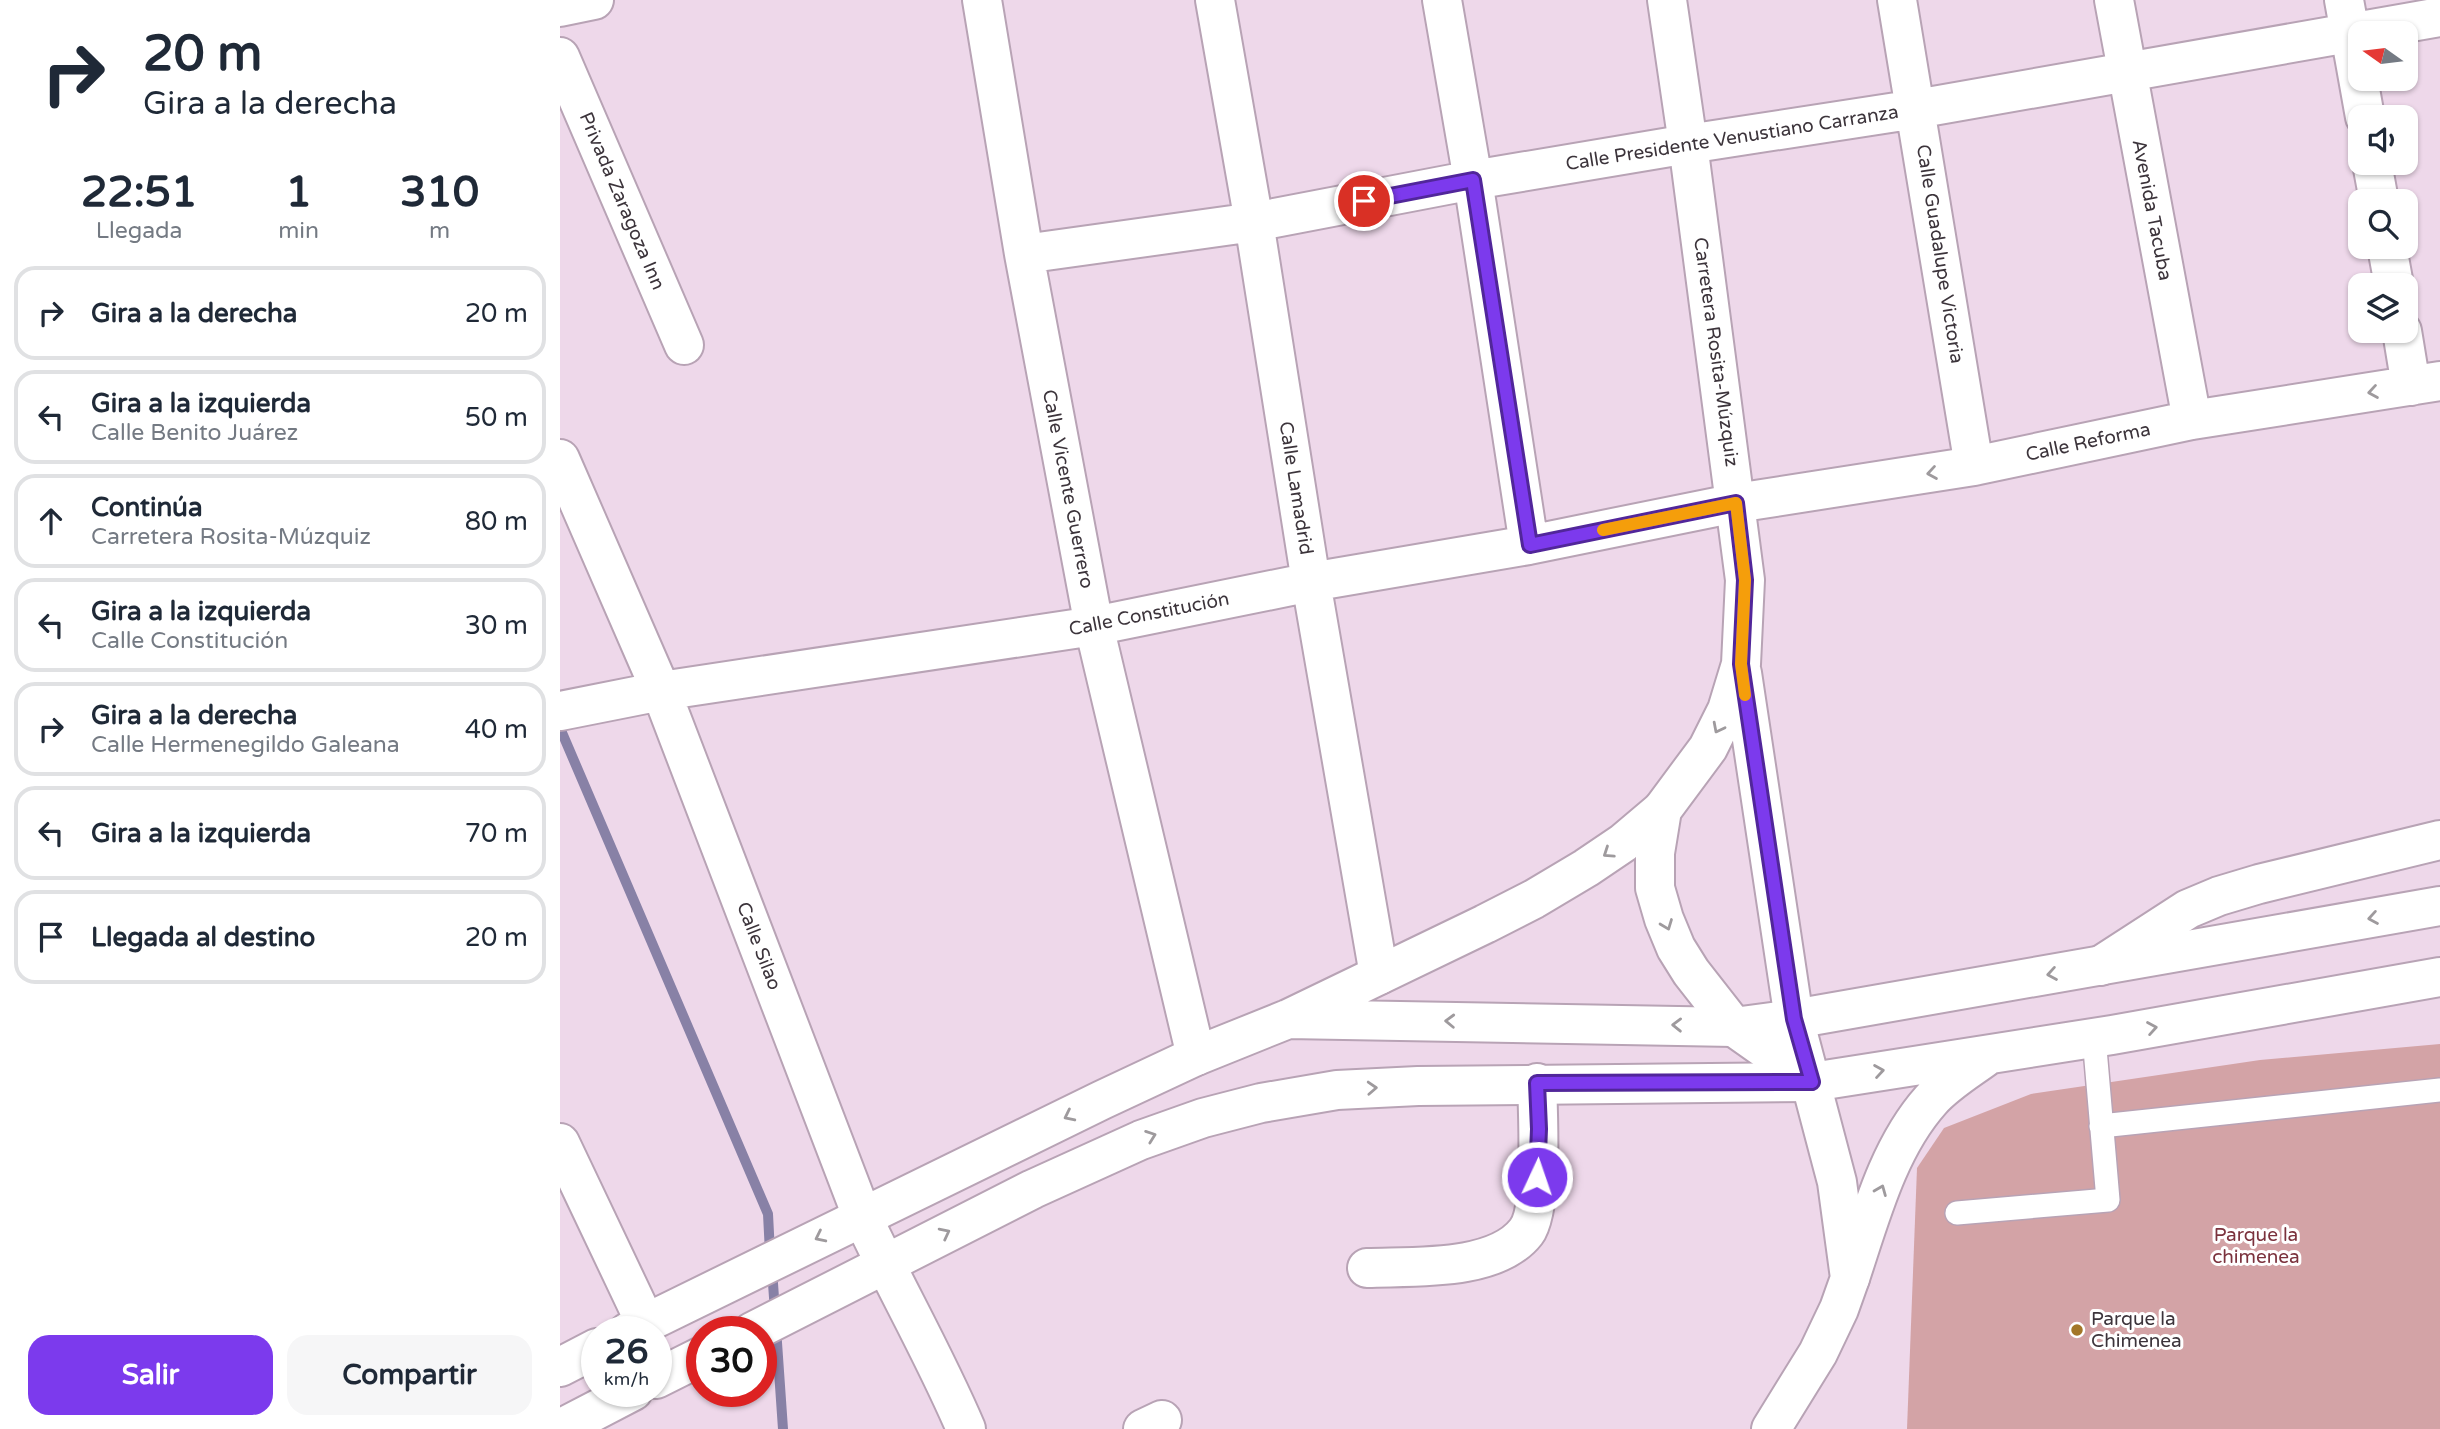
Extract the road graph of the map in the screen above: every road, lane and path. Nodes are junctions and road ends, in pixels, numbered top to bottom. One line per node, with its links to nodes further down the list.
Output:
1 (594, 0): 8 (street)
2 (982, 0): 18 (street, Calle Vicente Guerrero)
3 (1215, 0): 17 (street, Calle Lamadrid)
4 (1442, 0): 16 (street)
5 (1667, 0): 15 (street, Carretera Rosita-Múzquiz)
6 (1897, 0): 14 (street, Calle Guadalupe Victoria)
7 (2114, 0): 12 (street, Avenida Tacuba)
8 (560, 7)
9 (2347, 17): 10 (street, Calle Presidente Venustiano Carranza); 12 (street, Calle Presidente Venustiano Carranza); 13 (street)
10 (2440, 17)
11 (560, 57): 20 (street, Privada Zaragoza Inn)
12 (2126, 71): 14 (street, Calle Presidente Venustiano Carranza); 22 (street, Avenida Tacuba)
13 (2362, 105)
14 (1916, 109): 15 (street, Calle Presidente Venustiano Carranza); 24 (street, Calle Guadalupe Victoria)
15 (1688, 144): 16 (street, Calle Presidente Venustiano Carranza); 25 (street, Carretera Rosita-Múzquiz)
16 (1473, 180): 17 (street, Calle Presidente Venustiano Carranza); 26 (street)
17 (1254, 222): 18 (street, Calle Presidente Venustiano Carranza); 27 (street, Calle Lamadrid)
18 (1024, 254): 28 (street, Calle Vicente Guerrero)
19 (2408, 343): 21 (street)
20 (684, 345)
21 (2426, 383): 22 (street, Calle Reforma, one-way to 22)
22 (2192, 420): 24 (street, Calle Reforma)
23 (560, 459): 30 (street, Calle Silao)
24 (1975, 466): 25 (street, Calle Reforma, one-way to 25)
25 (1736, 503): 26 (street, Calle Constitución); 29 (street, Carretera Rosita-Múzquiz)
26 (1530, 545): 27 (street, Calle Constitución)
27 (1311, 582): 28 (street, Calle Constitución); 36 (street, Calle Lamadrid)
28 (1094, 626): 30 (street, Calle Constitución); 43 (street, Calle Vicente Guerrero)
29 (1741, 664): 32 (street, Carretera Rosita-Múzquiz, one-way to 32); 39 (street)
30 (661, 691): 31 (street, Calle Constitución); 50 (street, Calle Silao)
31 (573, 709)
32 (1662, 810): 36 (street, Carretera Rosita-Múzquiz, one-way to 36); 40 (street, one-way to 40)
33 (2440, 840): 35 (street)
34 (2440, 906): 35 (street, one-way to 35)
35 (2100, 966): 39 (street, one-way to 39)
36 (1379, 975): 38 (street, Carretera Rosita-Múzquiz)
37 (2440, 976): 41 (street, one-way to 37)
38 (1288, 1019): 40 (street, one-way to 38); 43 (street, Carretera Rosita-Múzquiz)
39 (1794, 1019): 40 (street); 44 (street)
40 (1734, 1027): 44 (street)
41 (2094, 1037): 42 (street); 47 (lane)
42 (1993, 1052): 44 (street, one-way to 42); 53 (street, one-way to 42)
43 (1196, 1056): 50 (street, Carretera Rosita-Múzquiz, one-way to 50)
44 (1812, 1082): 45 (street); 53 (street)
45 (1537, 1083): 51 (street, one-way to 45); 52 (street)
46 (2440, 1090): 47 (lane)
47 (2101, 1126): 49 (lane)
48 (560, 1143): 54 (street)
49 (1957, 1213)
50 (862, 1216): 51 (street, Calle Silao); 55 (street, Carretera Rosita-Múzquiz, one-way to 55)
51 (884, 1264): 56 (street); 61 (street, Calle Silao)
52 (1367, 1268)
53 (1850, 1278): 62 (street)
54 (631, 1316)
55 (658, 1316)
56 (777, 1319)
57 (581, 1356): 58 (street)
58 (560, 1367)
59 (602, 1407): 60 (street)
60 (560, 1429)
61 (966, 1429)
62 (1770, 1429)

